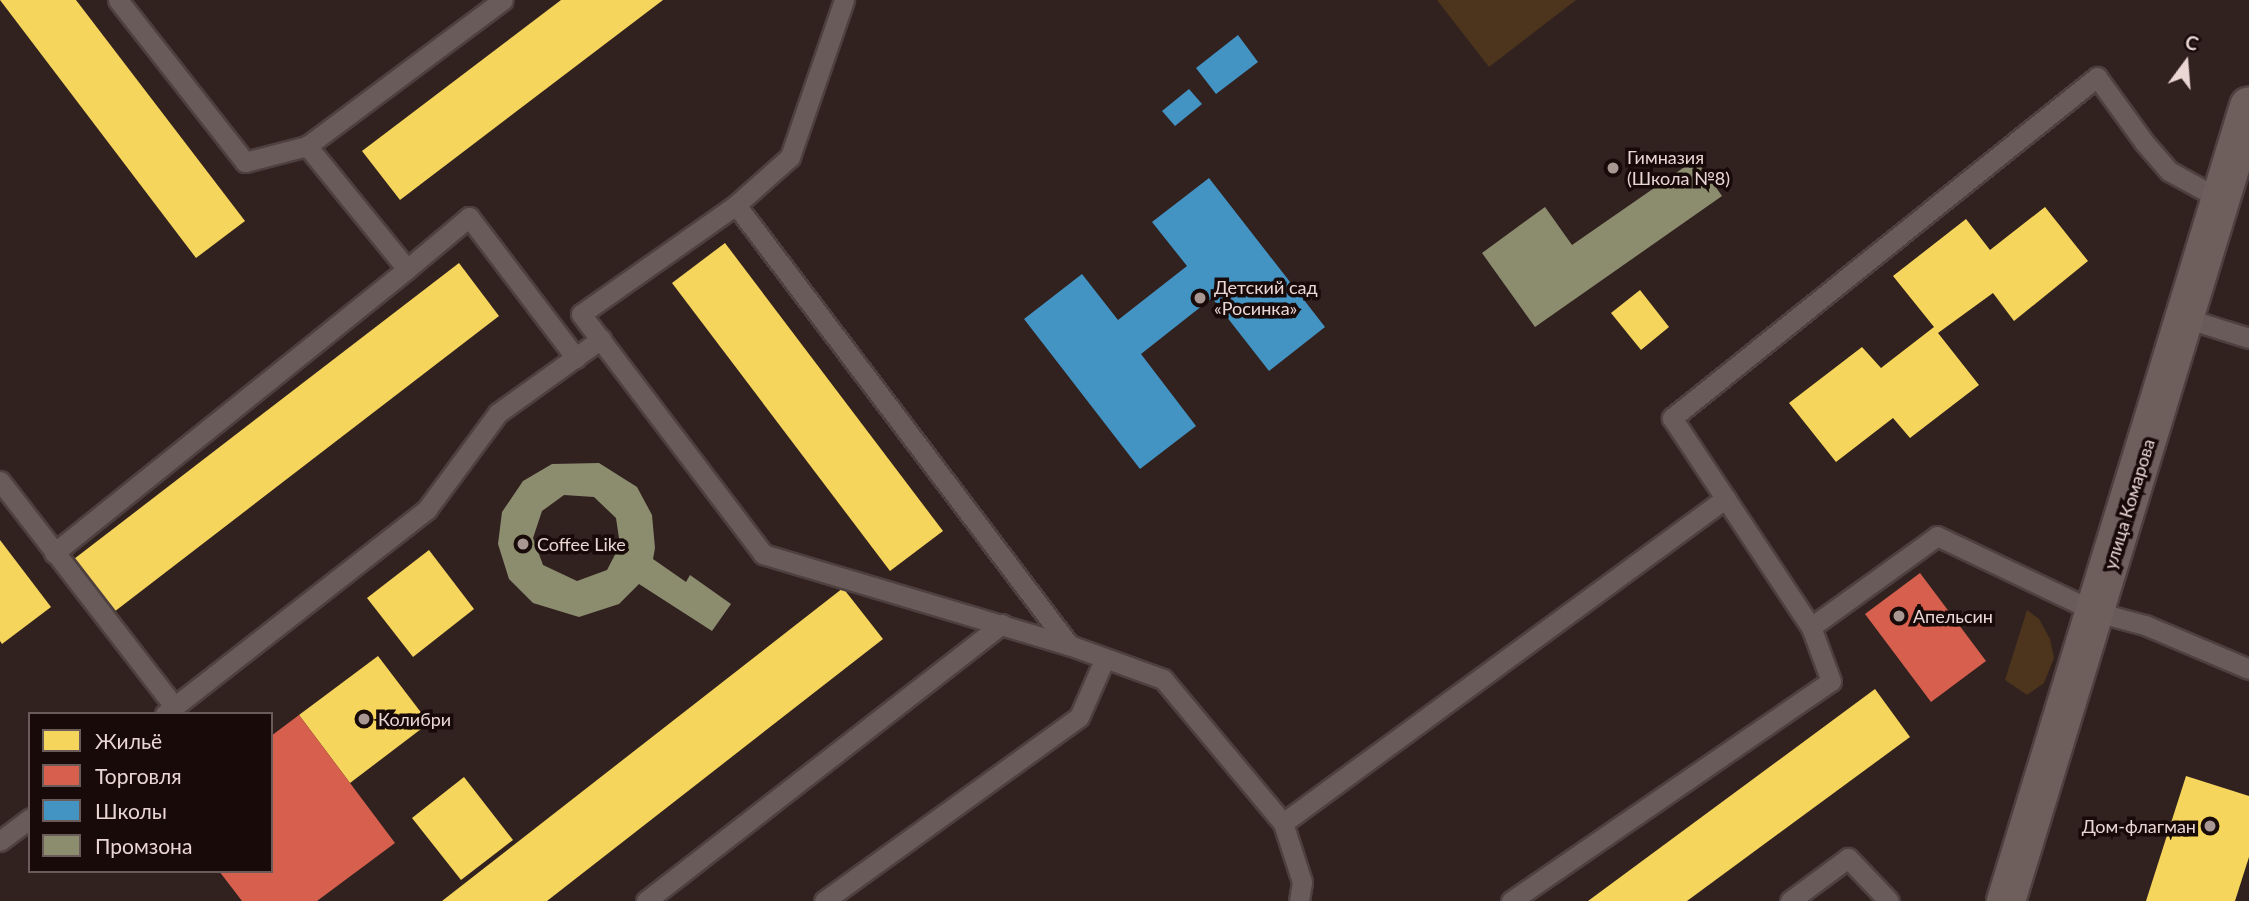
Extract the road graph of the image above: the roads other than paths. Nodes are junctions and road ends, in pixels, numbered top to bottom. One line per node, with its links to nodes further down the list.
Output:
1 (118, 0): 5 (lane)
2 (503, 0): 5 (lane)
3 (844, 0): 7 (lane)
4 (2249, 106): 6 (street, улица Комарова)
5 (307, 146): 8 (lane)
6 (2220, 199): 9 (street, улица Комарова); 14 (lane)
7 (736, 205): 11 (lane); 19 (lane)
8 (407, 269): 12 (lane); 15 (lane)
9 (2185, 318): 10 (lane); 16 (street, улица Комарова)
10 (2249, 338)
11 (601, 339): 12 (lane); 17 (lane)
12 (576, 358): 22 (lane)
13 (0, 481): 15 (lane)
14 (1727, 498): 18 (lane); 24 (lane)
15 (54, 553): 22 (lane)
16 (2096, 612): 18 (lane); 21 (lane); 32 (street, улица Комарова)
17 (1002, 624): 19 (lane); 26 (lane)
18 (1811, 627): 29 (lane)
19 (1069, 645): 20 (lane)
20 (1105, 658): 24 (lane); 27 (lane)
21 (2249, 669)
22 (169, 710)
23 (28, 820): 25 (lane)
24 (1283, 823): 28 (lane)
25 (0, 842)
26 (646, 901)
27 (824, 901)
28 (1299, 901)
29 (1511, 901)
30 (1790, 901): 31 (lane)
31 (1889, 901)
32 (2006, 901)

